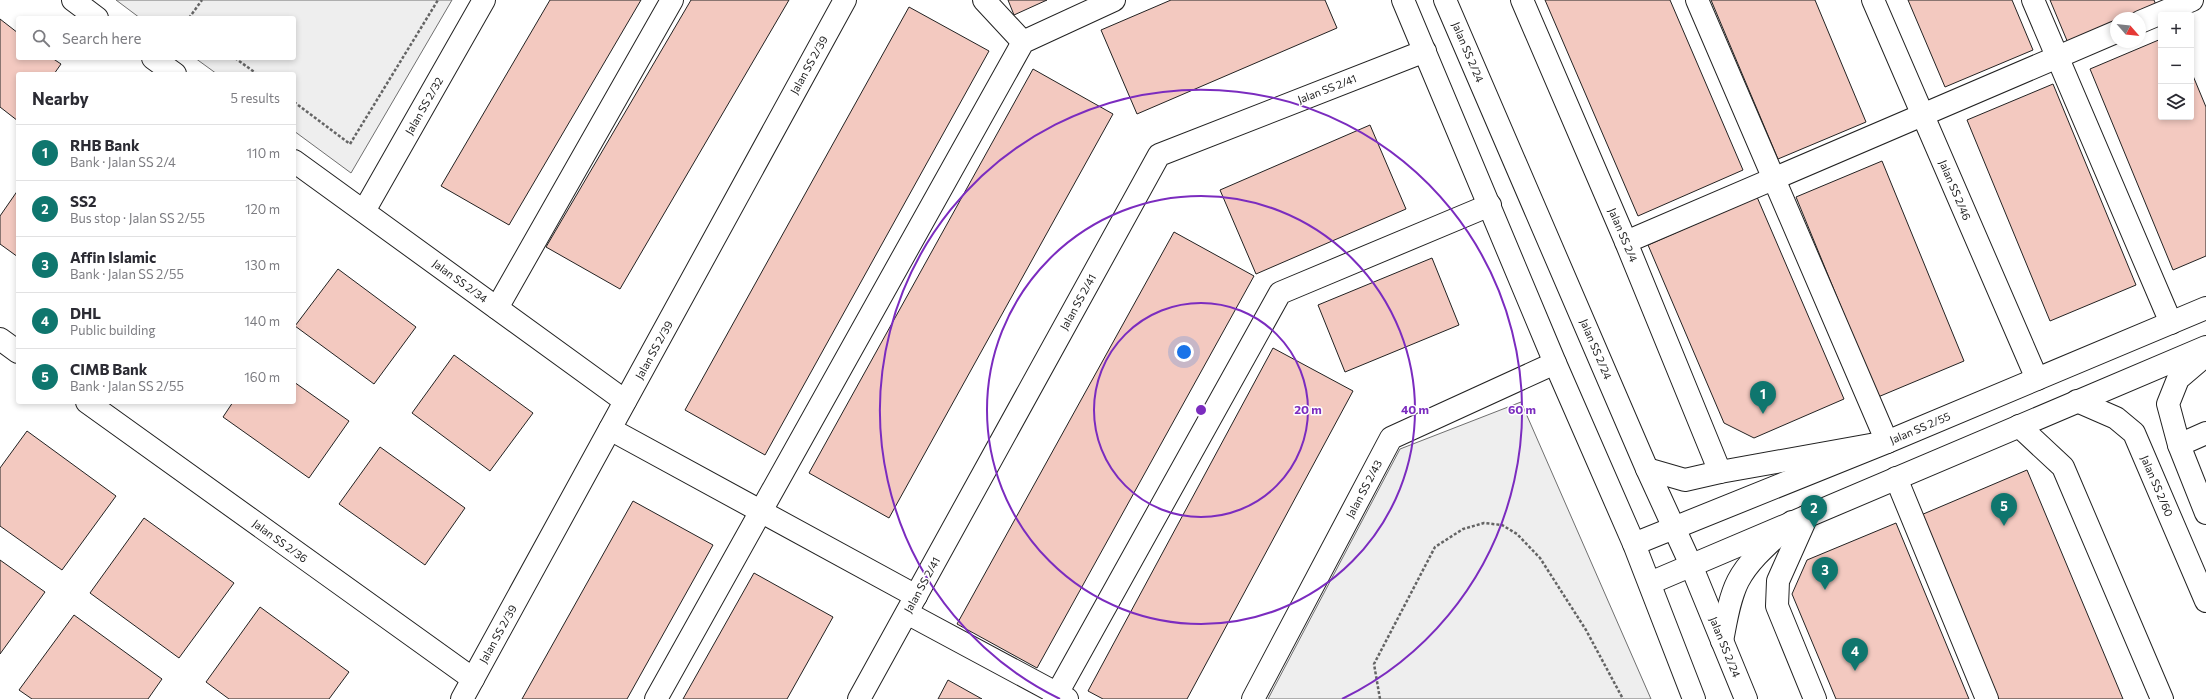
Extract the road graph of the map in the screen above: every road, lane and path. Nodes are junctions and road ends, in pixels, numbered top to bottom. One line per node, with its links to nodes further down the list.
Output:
1 (73, 0): 16 (street)
2 (202, 0): 17 (path)
3 (438, 0): 27 (path)
4 (484, 0): 32 (street, Jalan SS 2/32)
5 (672, 0): 34 (street)
6 (845, 0): 43 (street, Jalan SS 2/39)
7 (984, 0): 20 (street)
8 (1114, 0): 20 (street)
9 (1404, 0): 21 (street)
10 (1445, 0): 51 (street, Jalan SS 2/24)
11 (1522, 0): 33 (street, Jalan SS 2/4)
12 (1697, 0): 30 (street)
13 (1873, 0): 28 (street, Jalan SS 2/46)
14 (2033, 0): 22 (street)
15 (2192, 0): 18 (street)
16 (94, 16)
17 (190, 16)
18 (2146, 19)
19 (2110, 35): 22 (street)
20 (1023, 42): 54 (street)
21 (1425, 50): 31 (street); 62 (street, Jalan SS 2/41)
22 (2057, 58): 28 (street); 36 (street)
23 (156, 60): 25 (street)
24 (238, 60): 26 (path)
25 (172, 72)
26 (254, 72)
27 (296, 104)
28 (1922, 115): 30 (street); 42 (street, Jalan SS 2/46)
29 (296, 162): 32 (street, Jalan SS 2/34)
30 (1774, 178): 33 (street); 49 (street)
31 (1490, 205): 41 (street); 65 (street)
32 (364, 211): 34 (street, Jalan SS 2/34)
33 (1626, 242): 52 (street, Jalan SS 2/4)
34 (497, 308): 43 (street, Jalan SS 2/34)
35 (2206, 308): 36 (street, Jalan SS 2/55)
36 (2171, 323): 42 (street, Jalan SS 2/55)
37 (0, 339): 39 (street)
38 (2206, 347): 44 (street)
39 (16, 351)
40 (2206, 355): 50 (street)
41 (1555, 363): 58 (street); 69 (street, Jalan SS 2/43)
42 (2037, 379): 49 (street, Jalan SS 2/55)
43 (625, 401): 47 (street, Jalan SS 2/39)
44 (2077, 402): 46 (street); 61 (street, Jalan SS 2/60)
45 (90, 404): 64 (street, Jalan SS 2/36)
46 (2018, 426): 53 (street); 76 (street)
47 (610, 429): 54 (street); 64 (street, Jalan SS 2/39)
48 (2206, 433): 50 (street)
49 (1887, 442): 52 (street); 57 (street, Jalan SS 2/55)
50 (2179, 445): 55 (street)
51 (1647, 469): 52 (street); 57 (street, Jalan SS 2/24)
52 (1720, 472)
53 (1896, 478): 56 (street); 75 (street)
54 (761, 512): 62 (street); 67 (street)
55 (2206, 513)
56 (1800, 519): 59 (street); 63 (street); 74 (street)
57 (1674, 527): 58 (street, Jalan SS 2/55); 59 (street, Jalan SS 2/24)
58 (1634, 544): 60 (street)
59 (1691, 565): 60 (street); 63 (street, Jalan SS 2/24)
60 (1650, 583): 72 (street)
61 (2206, 601)
62 (911, 605): 65 (street); 68 (street, Jalan SS 2/41)
63 (1722, 641): 73 (street, Jalan SS 2/24)
64 (473, 679): 66 (street, Jalan SS 2/39)
65 (1060, 697)
66 (462, 699)
67 (656, 699)
68 (859, 699)
69 (1253, 699)
70 (1380, 699): 71 (path)
71 (1623, 699)
72 (1694, 699)
73 (1746, 699)
74 (1815, 699)
75 (1987, 699)
76 (2162, 699)

